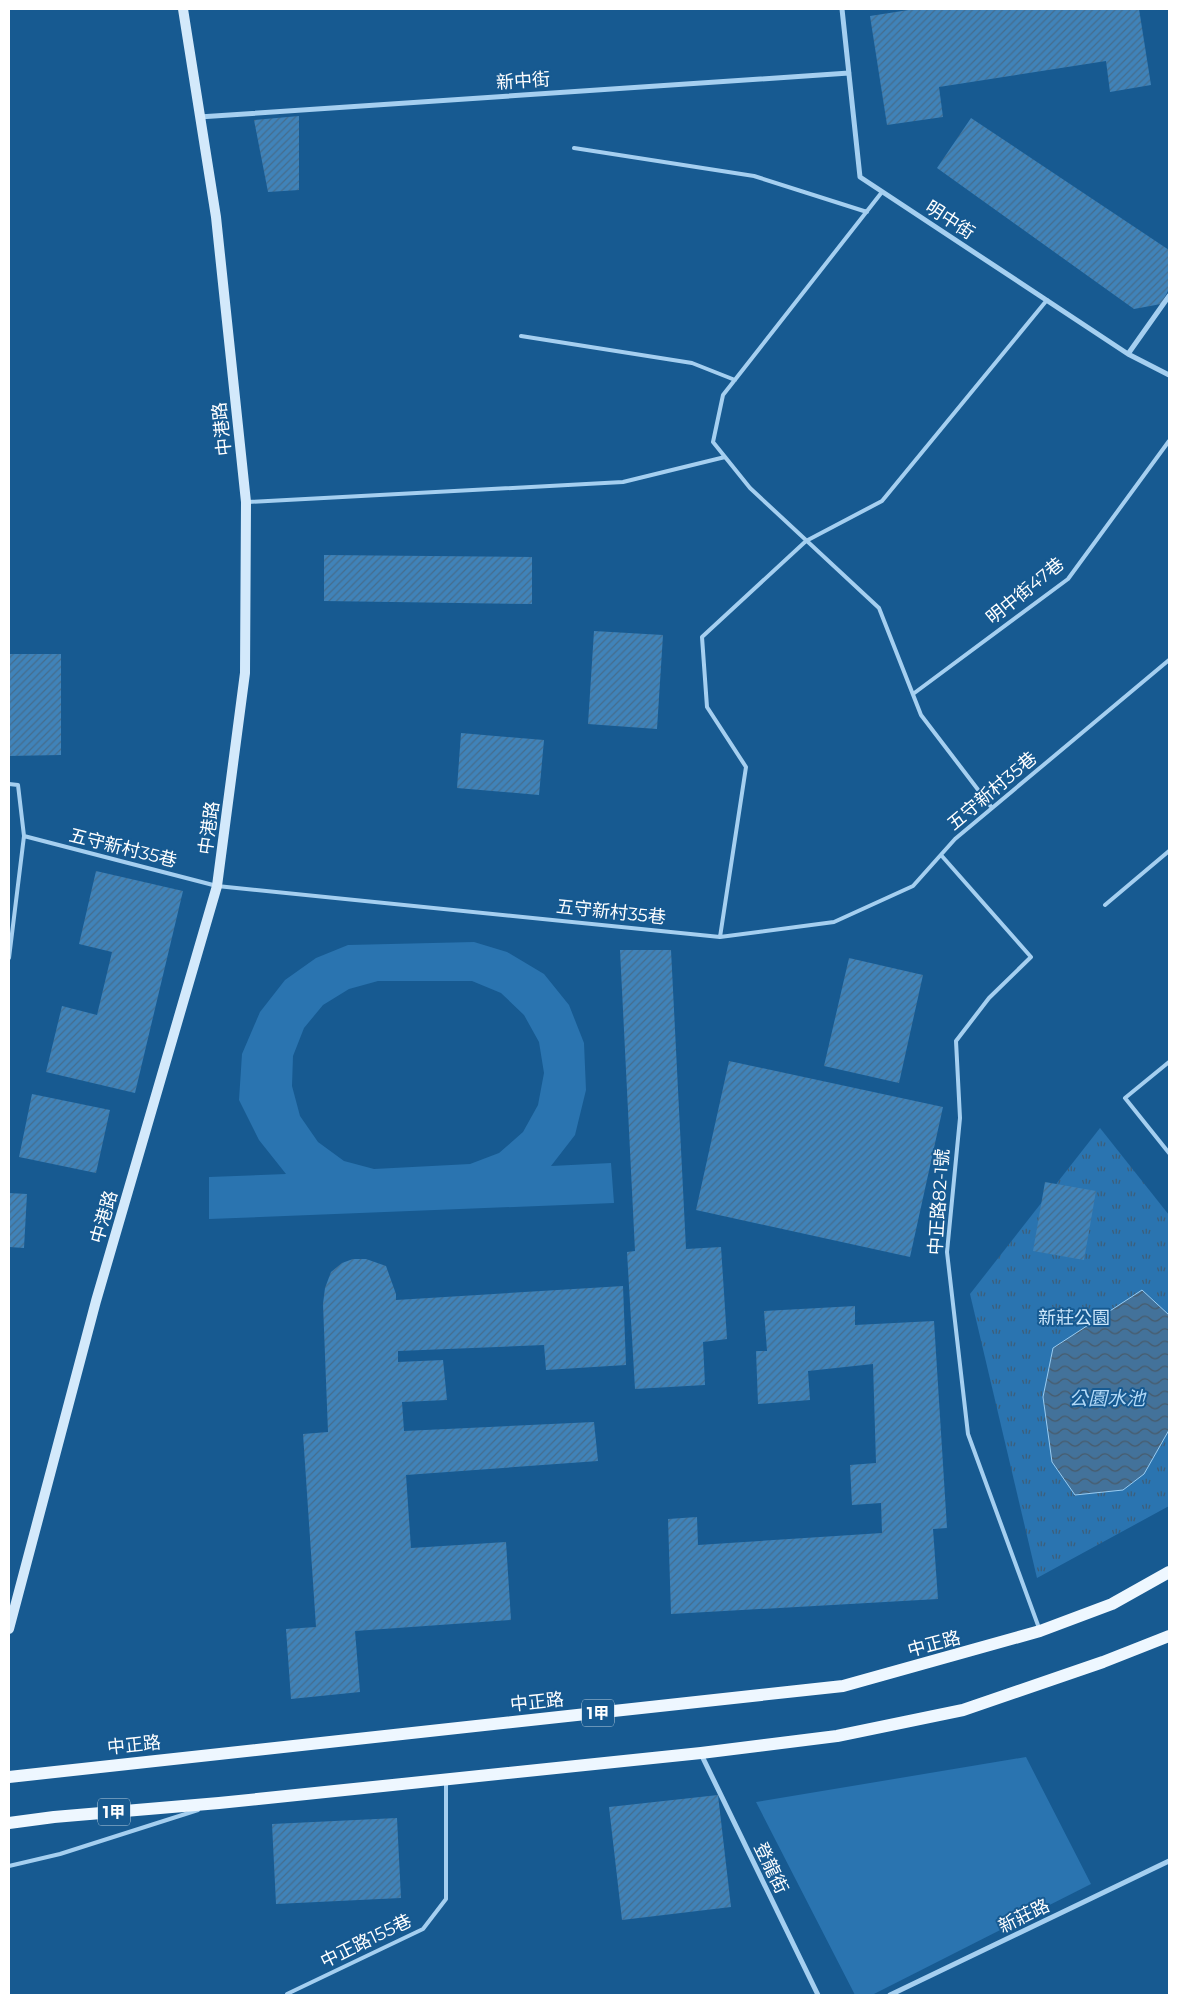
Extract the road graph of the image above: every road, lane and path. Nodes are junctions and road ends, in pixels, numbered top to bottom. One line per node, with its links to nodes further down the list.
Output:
1 (183, 9): 4 (street, 中港路)
2 (842, 9): 3 (street, 明中街)
3 (849, 73): 4 (street, 新中街); 6 (street, 明中街)
4 (199, 117): 16 (street, 中港路)
5 (574, 148): 7 (lane)
6 (882, 192): 7 (lane); 9 (street, 明中街)
7 (867, 212): 13 (lane)
8 (1169, 296): 11 (street)
9 (1048, 300): 11 (street, 明中街); 17 (lane)
10 (522, 336): 13 (lane)
11 (1128, 354): 12 (street, 明中街)
12 (1169, 374)
13 (735, 380): 15 (lane)
14 (1169, 441): 19 (lane, 明中街47巷)
15 (725, 456): 16 (lane); 17 (lane)
16 (246, 502): 25 (street, 中港路)
17 (806, 541): 19 (lane); 27 (lane)
18 (1169, 660): 21 (lane, 五守新村35巷)
19 (913, 694): 21 (lane)
20 (9, 784): 22 (lane)
21 (992, 808): 24 (lane, 五守新村35巷)
22 (24, 836): 25 (lane, 五守新村35巷); 28 (lane)
23 (1169, 851): 26 (lane)
24 (941, 855): 27 (lane, 五守新村35巷); 34 (lane, 中正路82-1號)
25 (217, 886): 27 (lane, 五守新村35巷); 33 (street, 中港路)
26 (1105, 905)
27 (720, 937)
28 (9, 952): 29 (lane)
29 (9, 958)
30 (1169, 1062): 31 (lane)
31 (1169, 1153)
32 (1169, 1572): 34 (main road, 中正路 / 1甲)
33 (9, 1629)
34 (1040, 1631): 37 (main road, 中正路 / 1甲)
35 (1169, 1636): 36 (main road, 1甲)
36 (700, 1753): 38 (main road, 1甲); 44 (street, 登龍街)
37 (9, 1777)
38 (446, 1780): 39 (main road, 1甲); 43 (lane, 中正路155巷)
39 (219, 1804): 40 (main road, 1甲); 42 (lane)
40 (9, 1823)
41 (1169, 1861): 45 (street, 新莊路)
42 (9, 1866)
43 (287, 1994)
44 (818, 1995)
45 (890, 1995)

